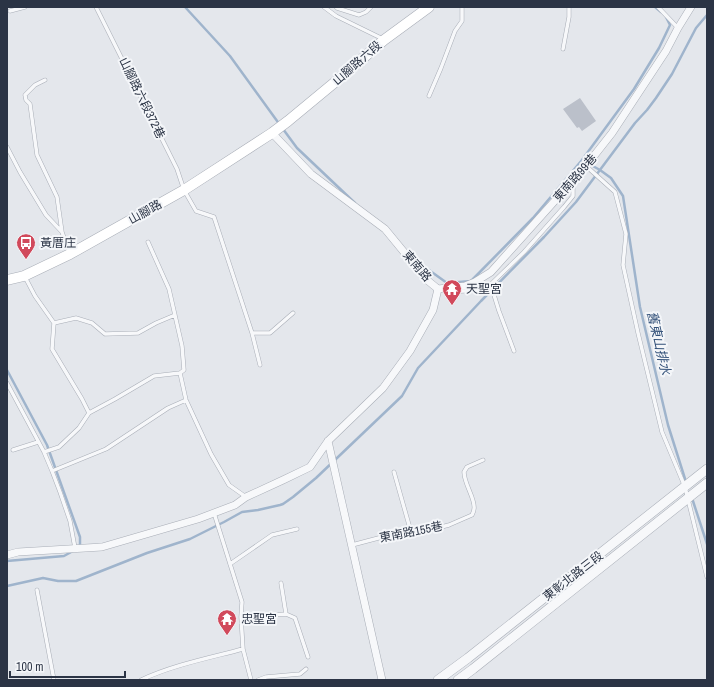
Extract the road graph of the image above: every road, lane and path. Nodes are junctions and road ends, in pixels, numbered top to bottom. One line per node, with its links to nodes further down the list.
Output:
1 (25, 7): 11 (lane)
2 (96, 7): 21 (lane, 山腳路六段372巷)
3 (324, 7): 13 (lane)
4 (336, 7): 5 (lane)
5 (371, 7)
6 (429, 7): 13 (main road, 山腳路六段)
7 (462, 7): 16 (lane)
8 (569, 7): 14 (lane)
9 (658, 7): 12 (lane)
10 (691, 7): 12 (street, 東南路99巷)
11 (10, 11)
12 (678, 28): 19 (street, 東南路99巷)
13 (384, 40): 17 (main road, 山腳路六段)
14 (563, 48)
15 (45, 80): 22 (lane)
16 (429, 96)
17 (274, 132): 21 (main road, 山腳路); 28 (street, 東南路)
18 (7, 147): 22 (lane)
19 (586, 166): 20 (street, 東南路99巷); 48 (lane)
20 (573, 181): 27 (lane); 28 (street, 東南路99巷)
21 (184, 190): 24 (main road, 山腳路); 32 (lane, 山腳路六段372巷)
22 (62, 232): 24 (lane)
23 (148, 242): 30 (lane)
24 (70, 254): 25 (main road, 山腳路)
25 (24, 276): 26 (main road, 山腳路); 31 (lane)
26 (7, 280)
27 (488, 288): 28 (lane); 33 (lane)
28 (438, 289): 39 (street, 東南路)
29 (293, 313): 32 (lane)
30 (175, 315): 31 (lane); 35 (lane)
31 (54, 323): 38 (lane)
32 (252, 333): 34 (lane)
33 (514, 351)
34 (260, 365)
35 (180, 373): 37 (lane); 38 (lane)
36 (7, 383): 40 (lane)
37 (186, 400): 45 (lane); 49 (lane)
38 (89, 413): 42 (lane)
39 (328, 441): 49 (street, 東南路); 54 (street)
40 (38, 442): 41 (lane); 42 (lane)
41 (13, 450)
42 (44, 452): 45 (lane)
43 (483, 460): 53 (lane, 東南路155巷)
44 (707, 469): 48 (street, 東彰北路三段)
45 (52, 470): 55 (lane)
46 (394, 472): 53 (lane)
47 (707, 483): 50 (street, 東彰北路三段)
48 (685, 487): 50 (lane); 71 (street, 東彰北路三段)
49 (246, 497): 51 (street, 東南路)
50 (688, 498): 58 (lane); 72 (street, 東彰北路三段)
51 (214, 513): 55 (street, 東南路); 57 (lane)
52 (297, 529): 57 (lane)
53 (411, 532): 54 (lane, 東南路155巷)
54 (352, 545): 70 (street)
55 (79, 548): 56 (street, 東南路)
56 (7, 555)
57 (230, 564): 62 (lane)
58 (707, 577)
59 (281, 583): 61 (lane)
60 (37, 590): 66 (lane)
61 (286, 614): 62 (lane); 64 (lane)
62 (241, 617): 63 (lane)
63 (243, 649): 67 (lane); 68 (lane)
64 (308, 657)
65 (306, 670): 69 (lane)
66 (54, 680)
67 (141, 680)
68 (251, 680)
69 (258, 680)
70 (382, 680)
71 (438, 680)
72 (458, 680)

